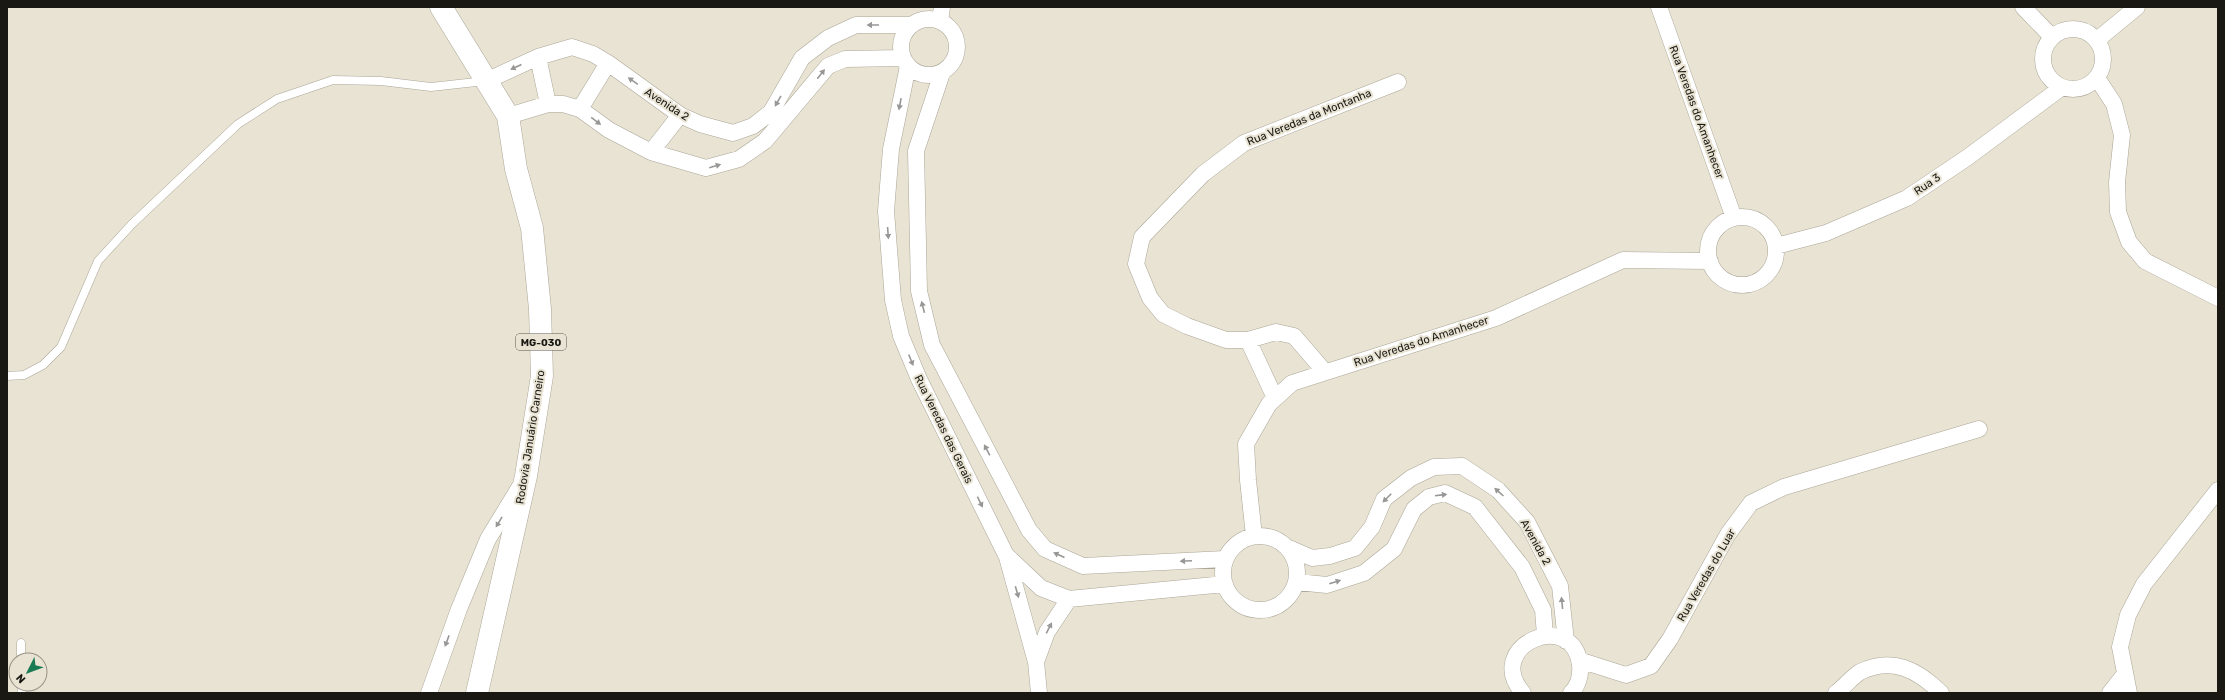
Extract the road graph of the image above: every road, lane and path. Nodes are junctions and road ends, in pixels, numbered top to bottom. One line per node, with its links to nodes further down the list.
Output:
1 (441, 7): 14 (highway, Rodovia Januário Carneiro / MG-030)
2 (1659, 7): 22 (street, Rua Veredas do Amanhecer)
3 (2023, 7): 7 (street)
4 (2137, 7): 8 (street)
5 (941, 14): 6 (street); 12 (street)
6 (912, 25): 10 (street); 19 (street, Avenida 2, one-way to 19)
7 (2052, 37): 8 (street); 16 (street)
8 (2097, 40): 13 (street)
9 (538, 57): 11 (street, Avenida 2); 14 (street, Avenida 2, one-way to 14); 17 (street)
10 (906, 62): 12 (street); 21 (street, one-way to 10); 35 (street, Rua Veredas das Gerais, one-way to 35)
11 (608, 63): 18 (street); 19 (street, Avenida 2, one-way to 11)
12 (942, 73): 36 (street, one-way to 12)
13 (2097, 78): 16 (street); 25 (street)
14 (486, 81): 20 (highway, Rodovia Januário Carneiro / MG-030); 28 (lane)
15 (1398, 82): 26 (street, Rua Veredas da Montanha)
16 (2061, 88): 23 (street, Rua 3)
17 (548, 104): 18 (street); 20 (street)
18 (580, 109): 21 (street, one-way to 21)
19 (680, 115): 21 (street)
20 (508, 116): 31 (highway, Rodovia Januário Carneiro / MG-030)
21 (651, 152)
22 (1734, 218): 23 (street); 24 (street)
23 (1776, 246): 24 (street)
24 (1710, 261): 27 (street, Rua Veredas do Amanhecer)
25 (2218, 298)
26 (1248, 340): 27 (street, Rua Veredas da Montanha); 29 (street)
27 (1325, 372): 29 (street, Rua Veredas do Amanhecer)
28 (7, 376)
29 (1275, 398): 33 (street, Rua Veredas do Amanhecer)
30 (1979, 429): 44 (street, Rua Veredas do Luar)
31 (526, 476): 47 (highway, Rodovia Januário Carneiro / MG-030); 48 (street, one-way to 48)
32 (2218, 490): 46 (street)
33 (1254, 536): 34 (street); 36 (street)
34 (1289, 548): 37 (street); 41 (street, Avenida 2, one-way to 34)
35 (1006, 555): 39 (street, Rua Veredas das Gerais); 45 (street, one-way to 45)
36 (1225, 559): 38 (street)
37 (1297, 582): 38 (street); 40 (street, one-way to 40)
38 (1225, 584): 39 (street, Rua Veredas das Gerais)
39 (1069, 599): 45 (street, one-way to 39)
40 (1545, 635): 41 (street); 50 (street)
41 (1566, 642): 44 (street)
42 (20, 643): 43 (lane)
43 (21, 652)
44 (1579, 660): 51 (street)
45 (1036, 662): 49 (street)
46 (2124, 675): 54 (street); 55 (street)
47 (478, 692)
48 (429, 693)
49 (1039, 693)
50 (1523, 693)
51 (1571, 693)
52 (1836, 693): 53 (street)
53 (1941, 693)
54 (2110, 693)
55 (2129, 693)

